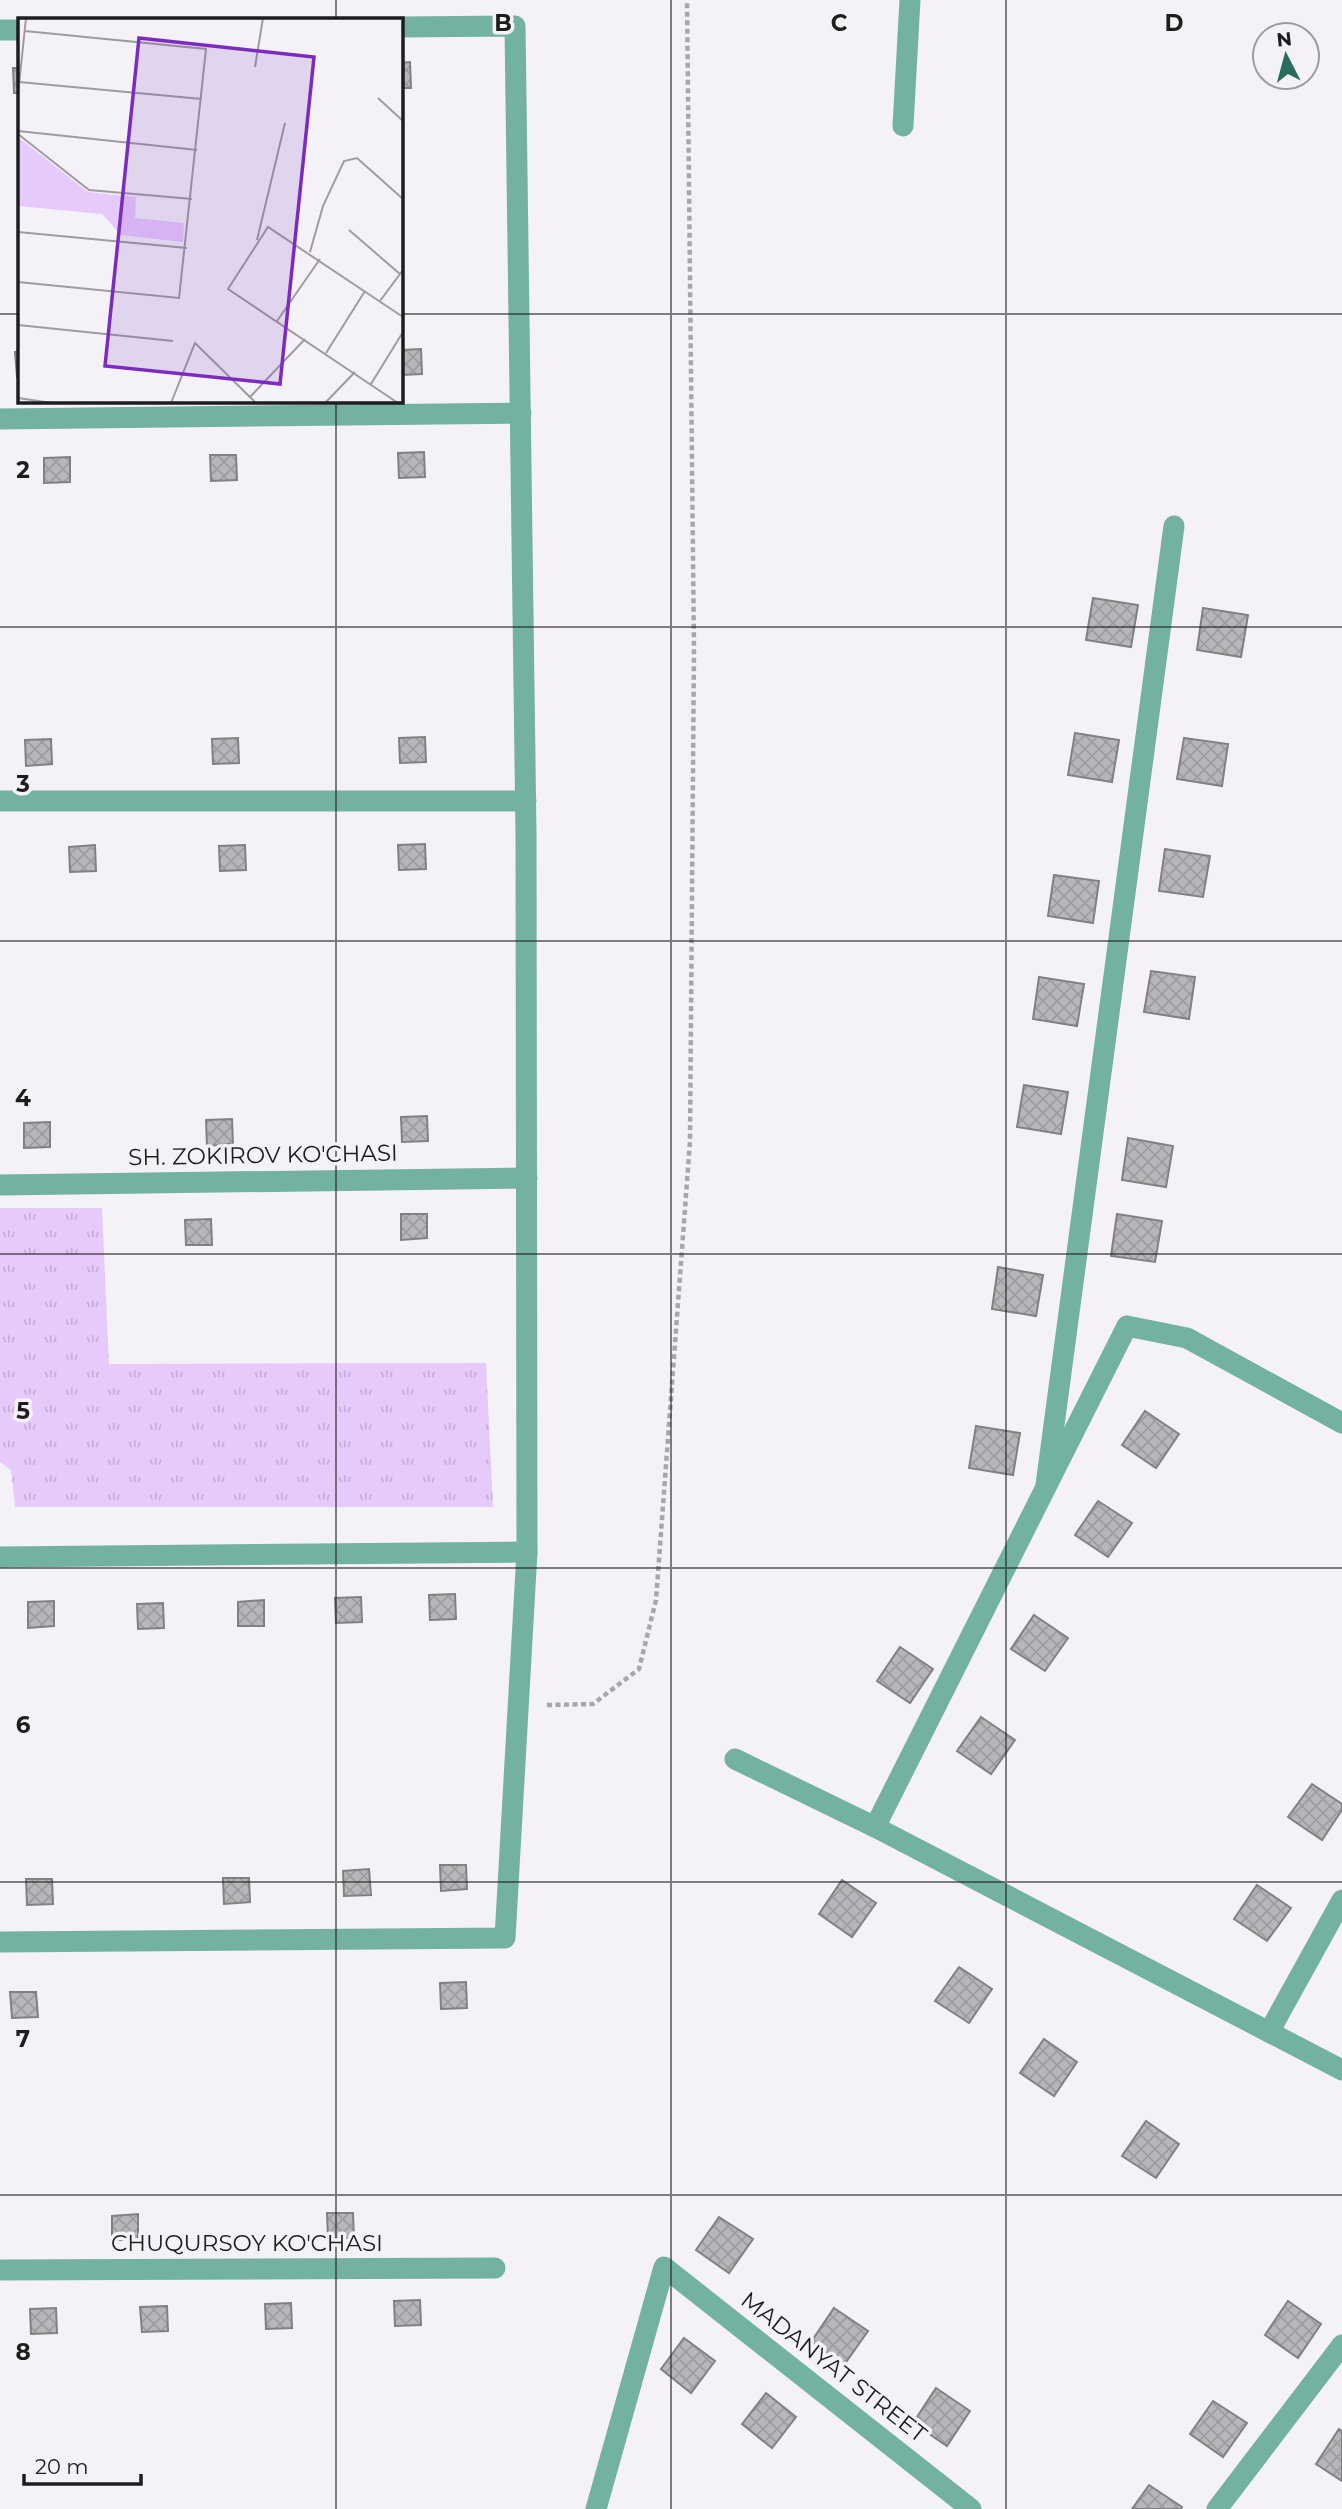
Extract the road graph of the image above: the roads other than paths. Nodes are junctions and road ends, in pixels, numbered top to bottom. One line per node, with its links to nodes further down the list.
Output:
1 (910, 0): 5 (street)
2 (402, 27): 6 (street)
3 (0, 30): 4 (street)
4 (18, 30)
5 (903, 126)
6 (521, 414): 7 (street); 9 (street)
7 (0, 419)
8 (1174, 526): 14 (street)
9 (526, 801): 10 (street); 11 (street)
10 (0, 802)
11 (527, 1178): 12 (street, SH. ZOKIROV KO'CHASI); 15 (street)
12 (0, 1185)
13 (1342, 1423): 14 (street)
14 (1046, 1485): 18 (street)
15 (527, 1552): 16 (street); 20 (street)
16 (0, 1557)
17 (735, 1759): 18 (street)
18 (875, 1828): 21 (street)
19 (1342, 1900): 21 (street)
20 (0, 1942)
21 (1269, 2032): 22 (street)
22 (1342, 2070)
23 (495, 2268): 24 (street, CHUQURSOY KO'CHASI)
24 (0, 2270)
25 (1342, 2345): 28 (street)
26 (596, 2509): 27 (street, MADANYAT STREET)
27 (971, 2509)
28 (1217, 2509)

